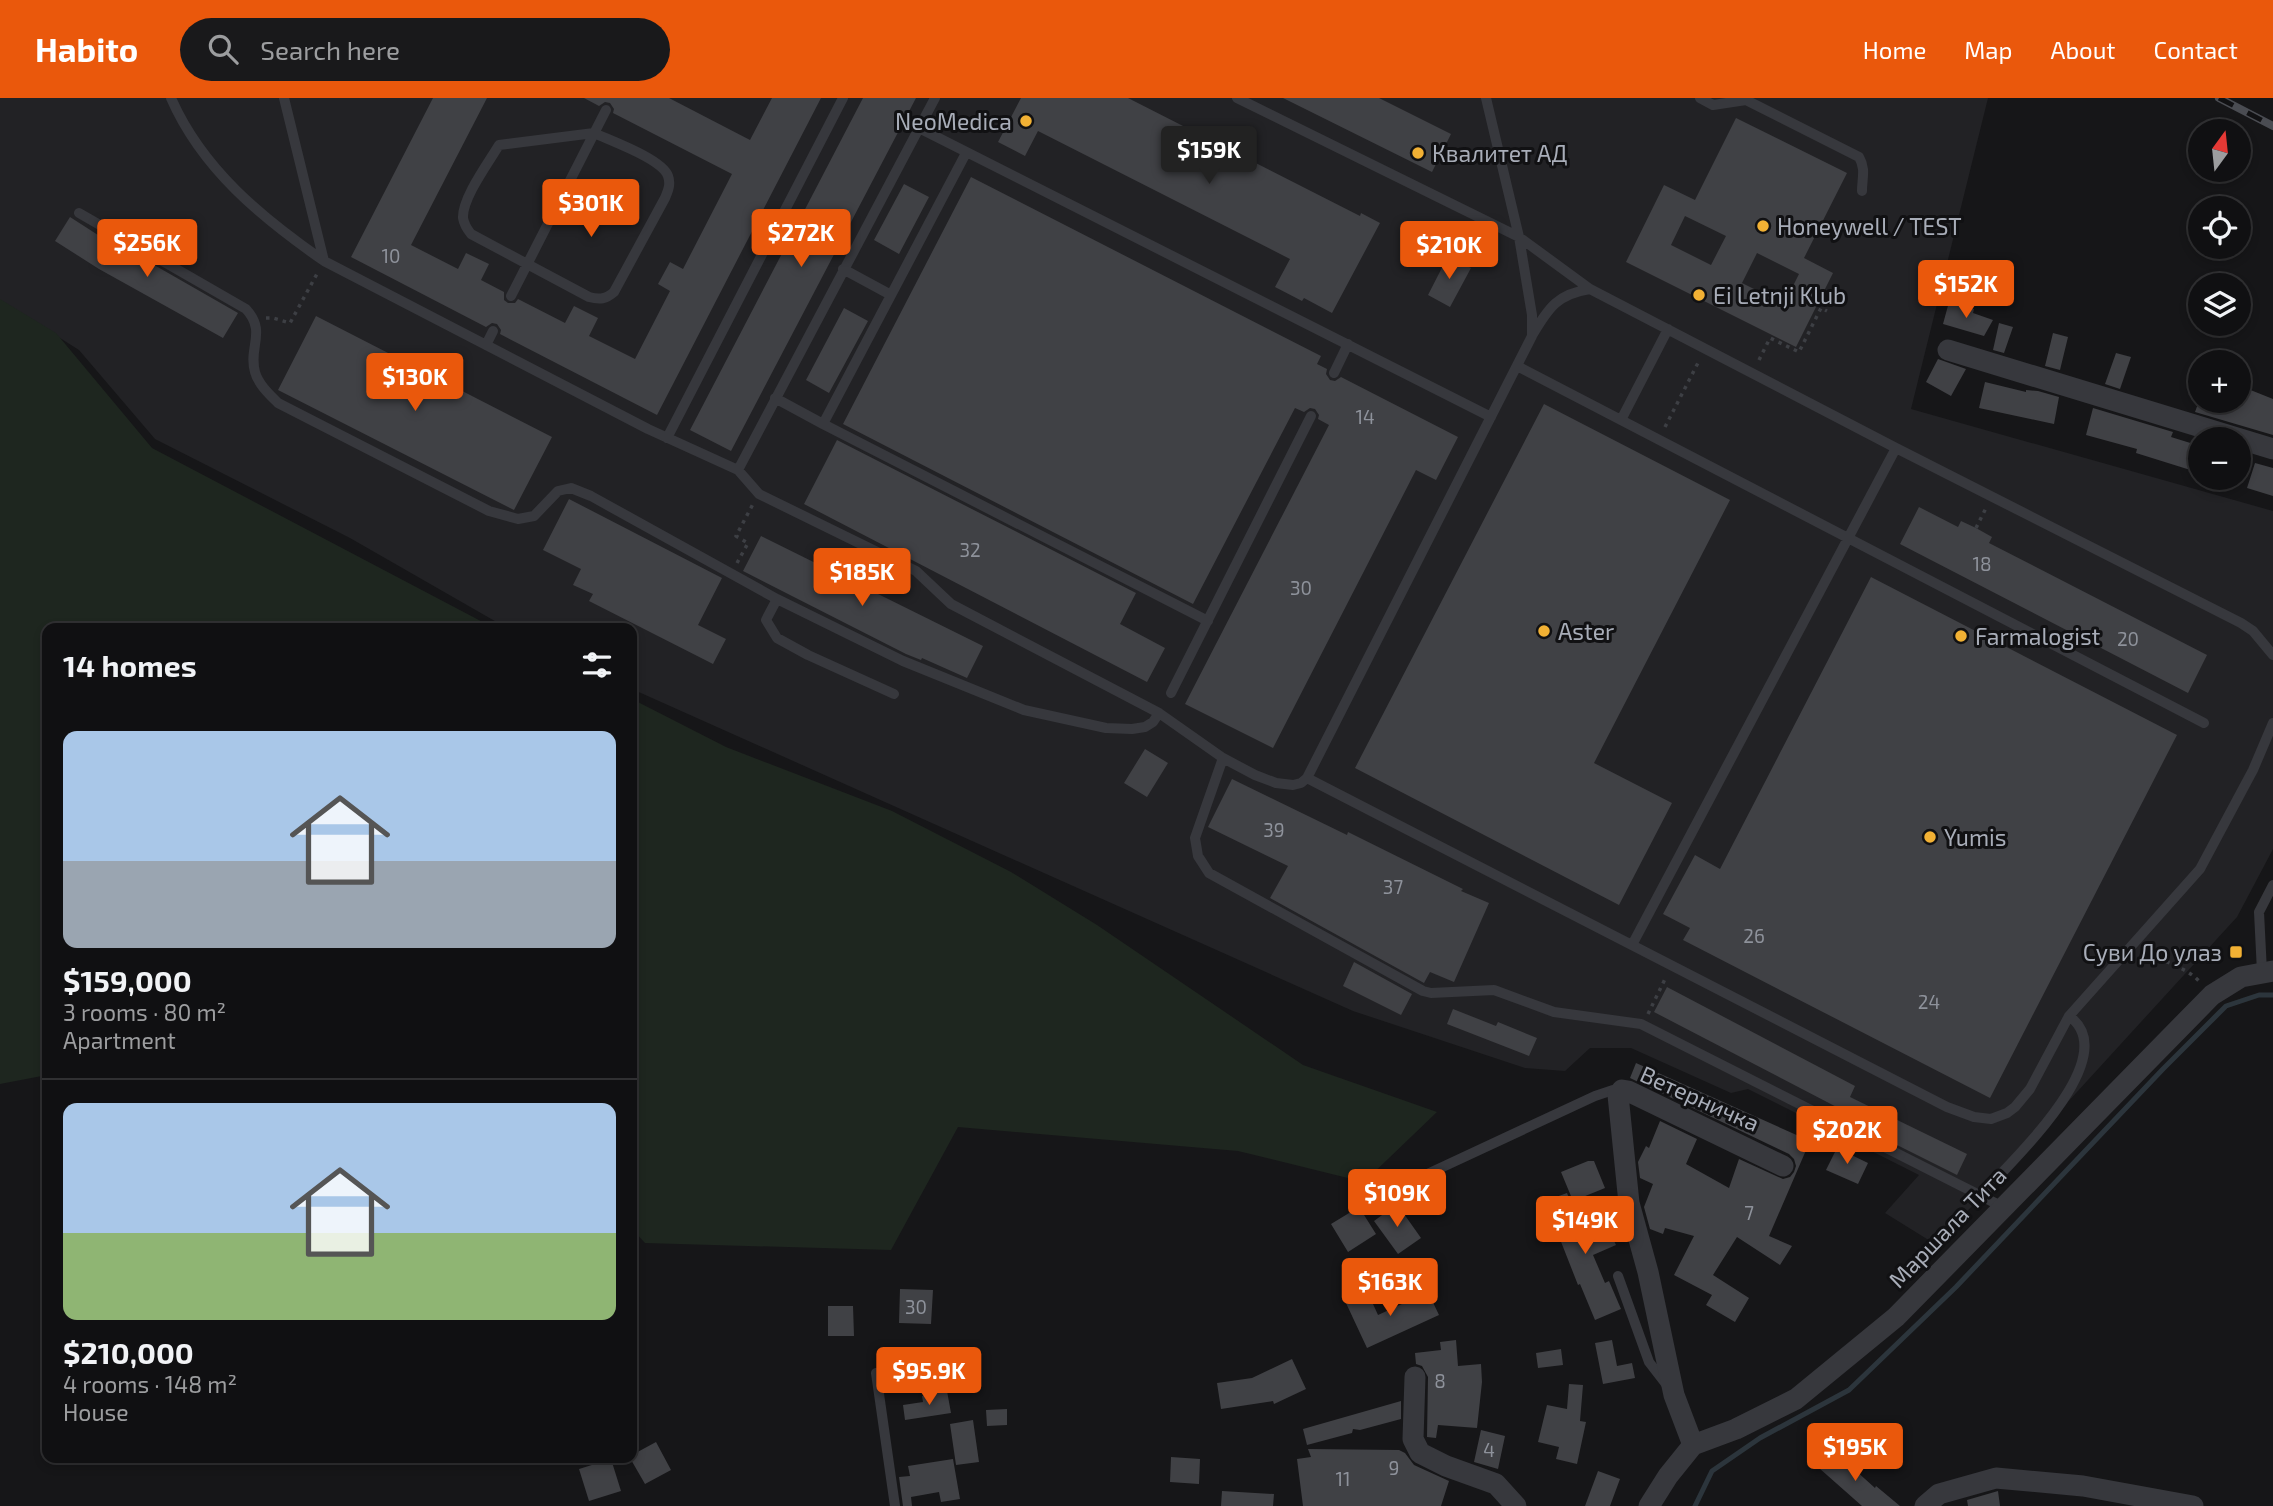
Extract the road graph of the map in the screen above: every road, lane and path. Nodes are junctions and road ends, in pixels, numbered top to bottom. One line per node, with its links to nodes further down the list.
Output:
1 (171, 98): 15 (lane)
2 (284, 98): 15 (lane)
3 (843, 98): 38 (lane)
4 (935, 98): 9 (lane)
5 (1237, 98): 14 (lane)
6 (1486, 98): 14 (lane)
7 (1700, 98): 12 (lane)
8 (606, 110): 10 (lane)
9 (919, 128): 11 (lane); 17 (lane)
10 (594, 133): 16 (lane); 16 (lane); 16 (lane)
11 (966, 153): 19 (lane); 26 (lane)
12 (1862, 191)
13 (79, 213): 22 (lane)
14 (1519, 237): 18 (lane); 25 (lane)
15 (324, 261): 22 (path); 27 (lane)
16 (528, 264): 20 (lane)
17 (843, 269): 19 (lane); 33 (lane)
18 (1590, 289): 23 (lane); 25 (lane)
19 (891, 295): 37 (lane)
20 (511, 296)
21 (1827, 311): 30 (path)
22 (255, 318): 47 (lane)
23 (1668, 329): 28 (lane); 36 (lane)
24 (493, 331): 27 (lane)
25 (1532, 336): 31 (lane)
26 (1348, 344): 32 (lane); 35 (lane)
27 (486, 345): 38 (lane)
28 (1706, 348): 39 (path); 40 (lane)
29 (1948, 350): 41 (street)
30 (1763, 353)
31 (1517, 366): 35 (lane); 36 (lane)
32 (1334, 373)
33 (775, 398): 37 (lane); 42 (lane)
34 (1311, 416): 49 (lane)
35 (1491, 417): 57 (lane)
36 (1621, 420): 39 (lane)
37 (823, 424): 49 (lane)
38 (667, 438): 42 (lane)
39 (1659, 439): 46 (lane)
40 (1896, 448): 44 (lane); 46 (lane)
41 (2273, 449)
42 (738, 470): 43 (lane)
43 (759, 494): 47 (path); 53 (lane)
44 (1992, 497): 45 (path); 50 (lane)
45 (1976, 528)
46 (1848, 538): 54 (lane); 60 (lane)
47 (731, 575): 48 (lane)
48 (777, 599): 52 (lane); 53 (lane)
49 (1208, 621): 51 (lane)
50 (2273, 655)
51 (1171, 693)
52 (894, 694)
53 (1159, 713): 56 (lane)
54 (2204, 723)
55 (2273, 723): 59 (lane)
56 (1223, 758): 57 (lane); 69 (lane)
57 (1307, 778): 60 (lane)
58 (2273, 885): 62 (lane)
59 (2144, 930): 63 (path); 65 (lane)
60 (1632, 945): 61 (lane)
61 (1672, 966): 64 (path); 65 (lane)
62 (2267, 972): 63 (street, Маршала Тита)
63 (2212, 995): 69 (street, Маршала Тита)
64 (1647, 1014)
65 (2069, 1016): 69 (lane)
66 (1620, 1091): 67 (street, Ветерничка); 68 (lane); 73 (street, Ветерничка)
67 (1783, 1166)
68 (1406, 1184)
69 (1995, 1203): 74 (street, Маршала Тита)
70 (1618, 1276): 73 (lane)
71 (876, 1373): 76 (lane)
72 (1415, 1377): 77 (street)
73 (1674, 1395): 74 (street, Ветерничка)
74 (1693, 1445): 75 (street)
75 (1668, 1476): 78 (street); 79 (street)
76 (895, 1506)
77 (1517, 1506)
78 (1649, 1506)
79 (1659, 1506)
80 (1925, 1506): 81 (street)
81 (2193, 1506)

